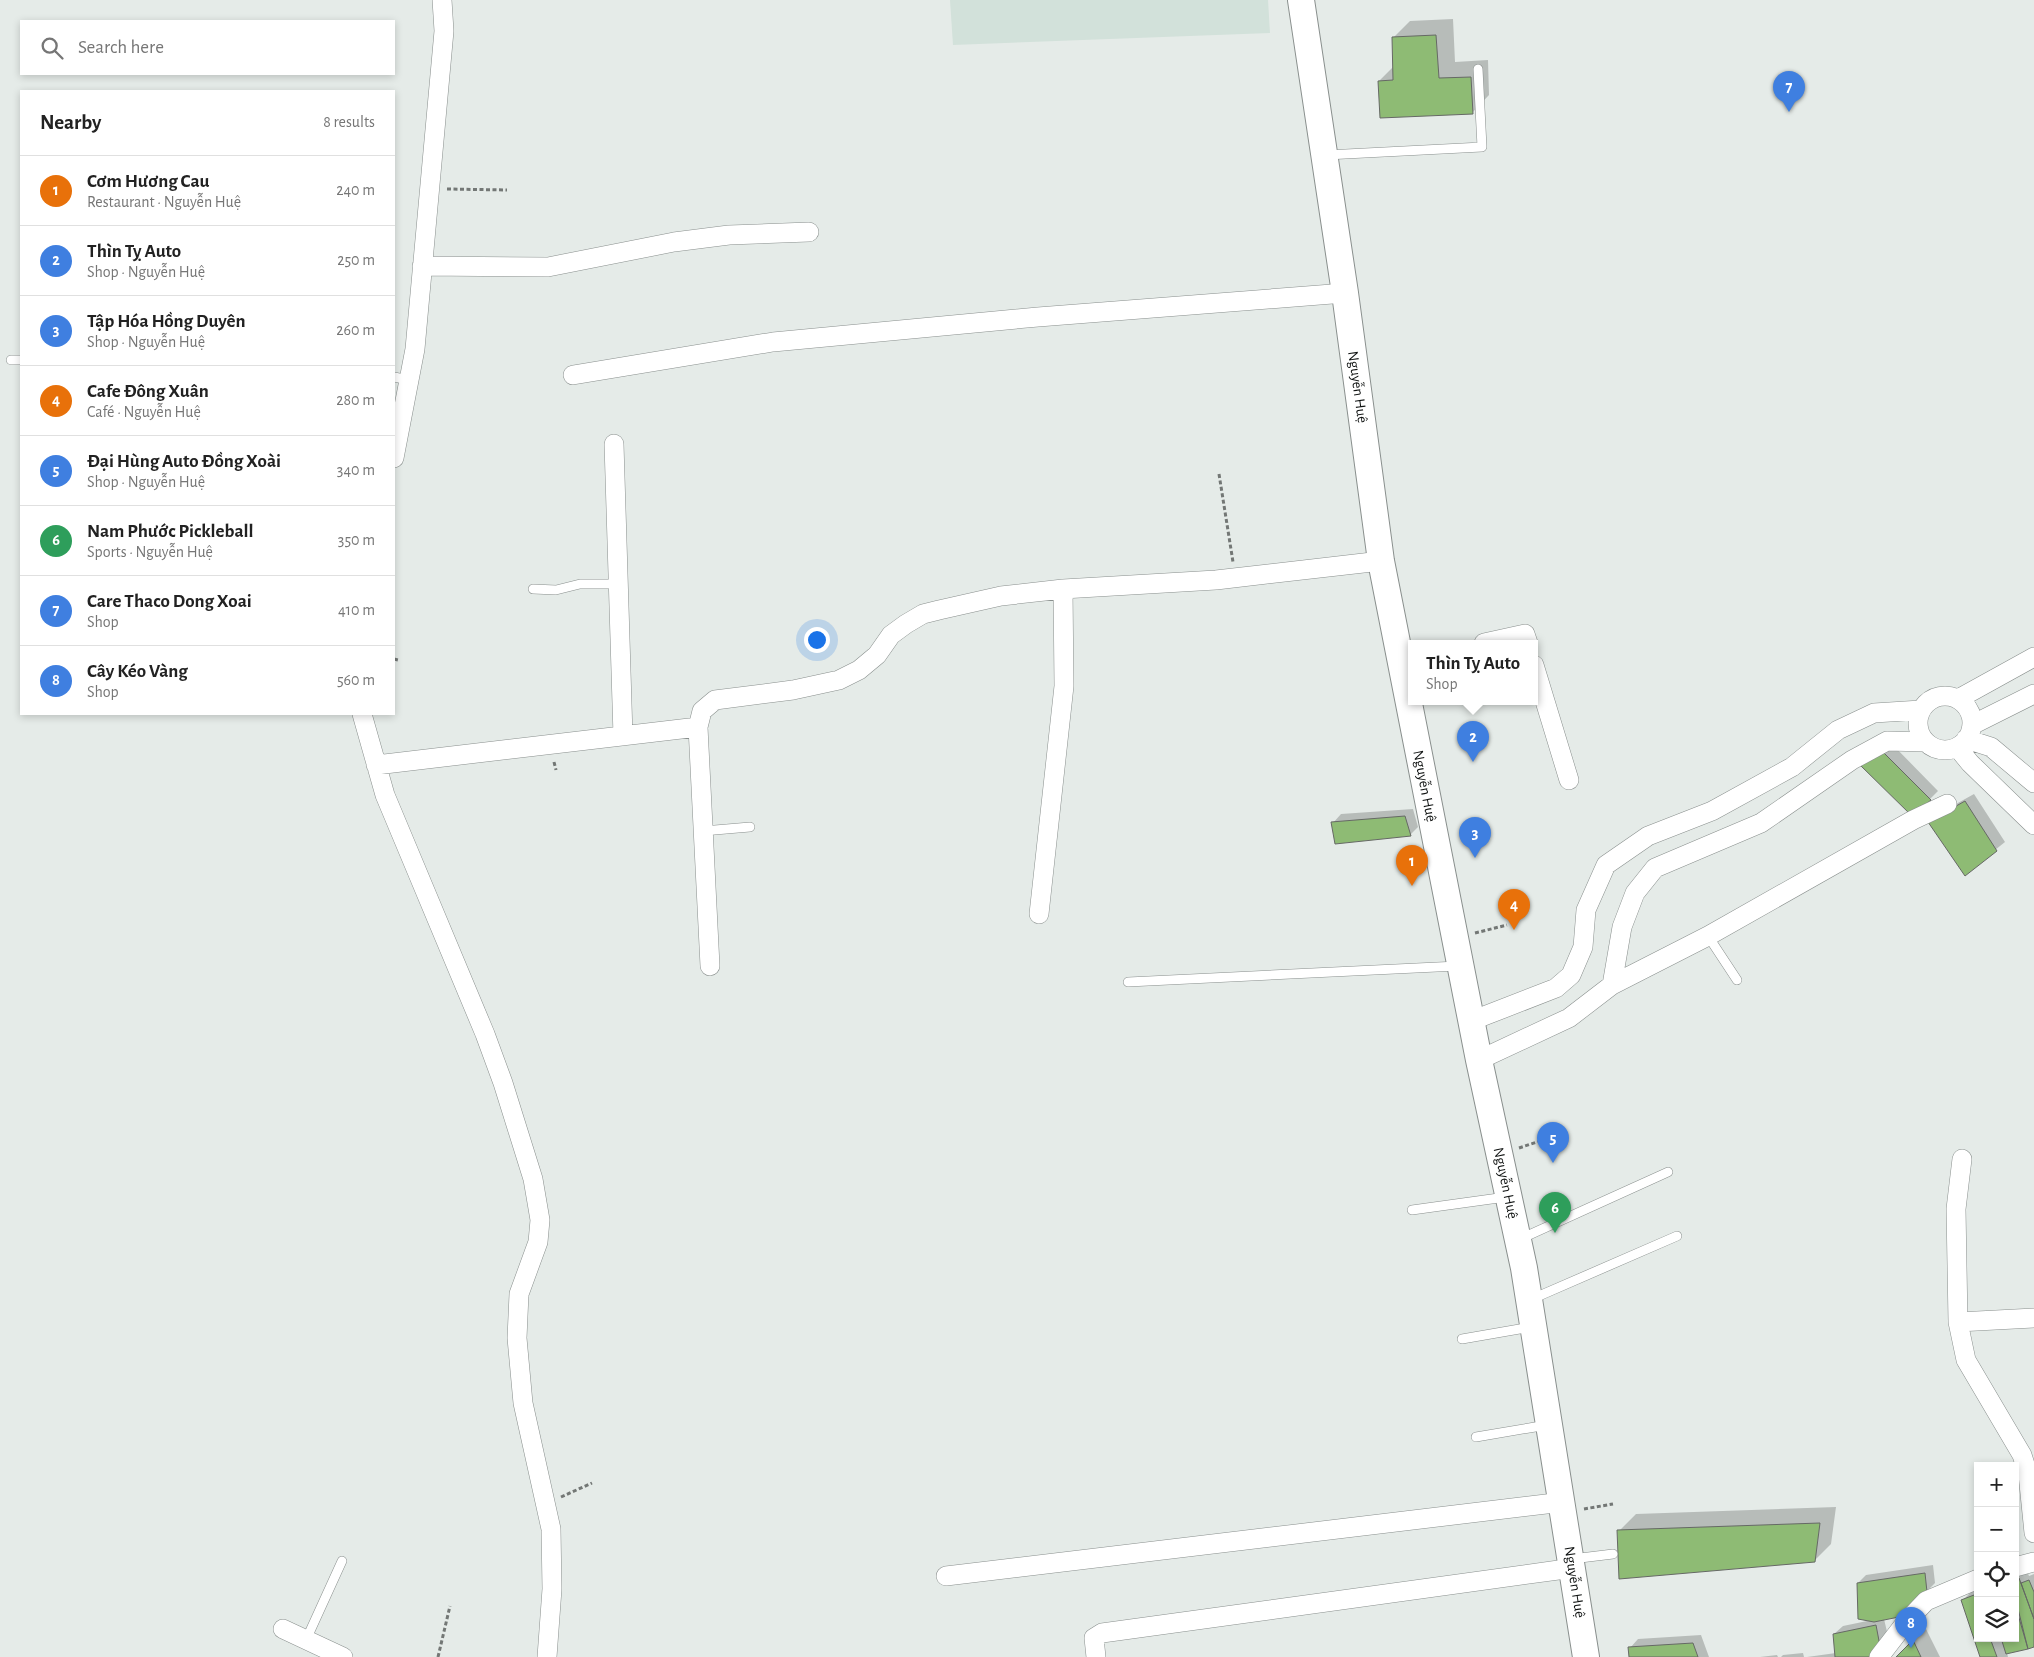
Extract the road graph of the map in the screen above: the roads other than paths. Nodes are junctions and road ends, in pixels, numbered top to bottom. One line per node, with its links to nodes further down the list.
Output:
1 (442, 0): 6 (street)
2 (1302, 0): 4 (street, Nguyễn Huệ)
3 (1478, 69): 4 (lane)
4 (1325, 155): 7 (street, Nguyễn Huệ)
5 (809, 232): 6 (street)
6 (422, 266): 11 (street)
7 (1345, 293): 10 (street); 14 (street, Nguyễn Huệ)
8 (11, 360): 9 (lane)
9 (20, 360)
10 (573, 375)
11 (402, 378): 13 (street)
12 (614, 444): 15 (street)
13 (395, 448)
14 (1381, 560): 17 (street); 21 (street, Nguyễn Huệ)
15 (618, 584): 16 (lane); 29 (street)
16 (533, 589)
17 (1063, 589): 28 (street); 39 (street)
18 (1498, 640): 19 (street)
19 (1527, 640)
20 (2034, 657): 24 (street)
21 (1406, 662)
22 (1538, 678): 33 (street)
23 (2034, 694): 30 (street)
24 (1958, 699): 26 (street); 30 (street)
25 (1414, 705): 42 (street, Nguyễn Huệ)
26 (1922, 710): 31 (street); 46 (street)
27 (362, 715): 32 (street)
28 (698, 727): 29 (street); 38 (street)
29 (623, 736): 32 (street)
30 (1965, 737): 31 (street); 34 (street); 36 (street)
31 (1926, 742): 45 (street)
32 (376, 765): 73 (street)
33 (1569, 780)
34 (2034, 783)
35 (1947, 804): 40 (street)
36 (2034, 825)
37 (750, 827): 38 (lane)
38 (703, 832): 41 (street)
39 (1039, 914)
40 (1708, 936): 43 (lane); 45 (street)
41 (710, 966)
42 (1461, 966): 44 (lane); 46 (street, Nguyễn Huệ)
43 (1737, 980)
44 (1128, 982)
45 (1612, 985): 47 (street)
46 (1471, 1021): 47 (street, Nguyễn Huệ)
47 (1478, 1060): 50 (street, Nguyễn Huệ)
48 (1962, 1159): 56 (street)
49 (1668, 1172): 53 (lane)
50 (1509, 1196): 51 (lane); 53 (street, Nguyễn Huệ)
51 (1412, 1210)
52 (1676, 1236): 54 (lane)
53 (1518, 1240): 54 (street, Nguyễn Huệ)
54 (1529, 1300): 57 (street, Nguyễn Huệ)
55 (2034, 1318): 56 (street)
56 (1958, 1322): 62 (street)
57 (1534, 1327): 58 (lane); 59 (street, Nguyễn Huệ)
58 (1462, 1340)
59 (1550, 1424): 60 (lane); 61 (street, Nguyễn Huệ)
60 (1476, 1437)
61 (1563, 1507): 66 (street, Nguyễn Huệ); 68 (street)
62 (2034, 1533)
63 (1613, 1554): 66 (lane)
64 (342, 1561): 71 (lane)
65 (2034, 1562): 67 (street)
66 (1572, 1564): 74 (street); 75 (street, Nguyễn Huệ)
67 (2019, 1566)
68 (946, 1576)
69 (1974, 1581): 76 (street)
70 (283, 1629): 71 (street)
71 (306, 1640): 72 (street)
72 (342, 1657)
73 (547, 1657)
74 (1096, 1657)
75 (1586, 1657)
76 (1880, 1657)

